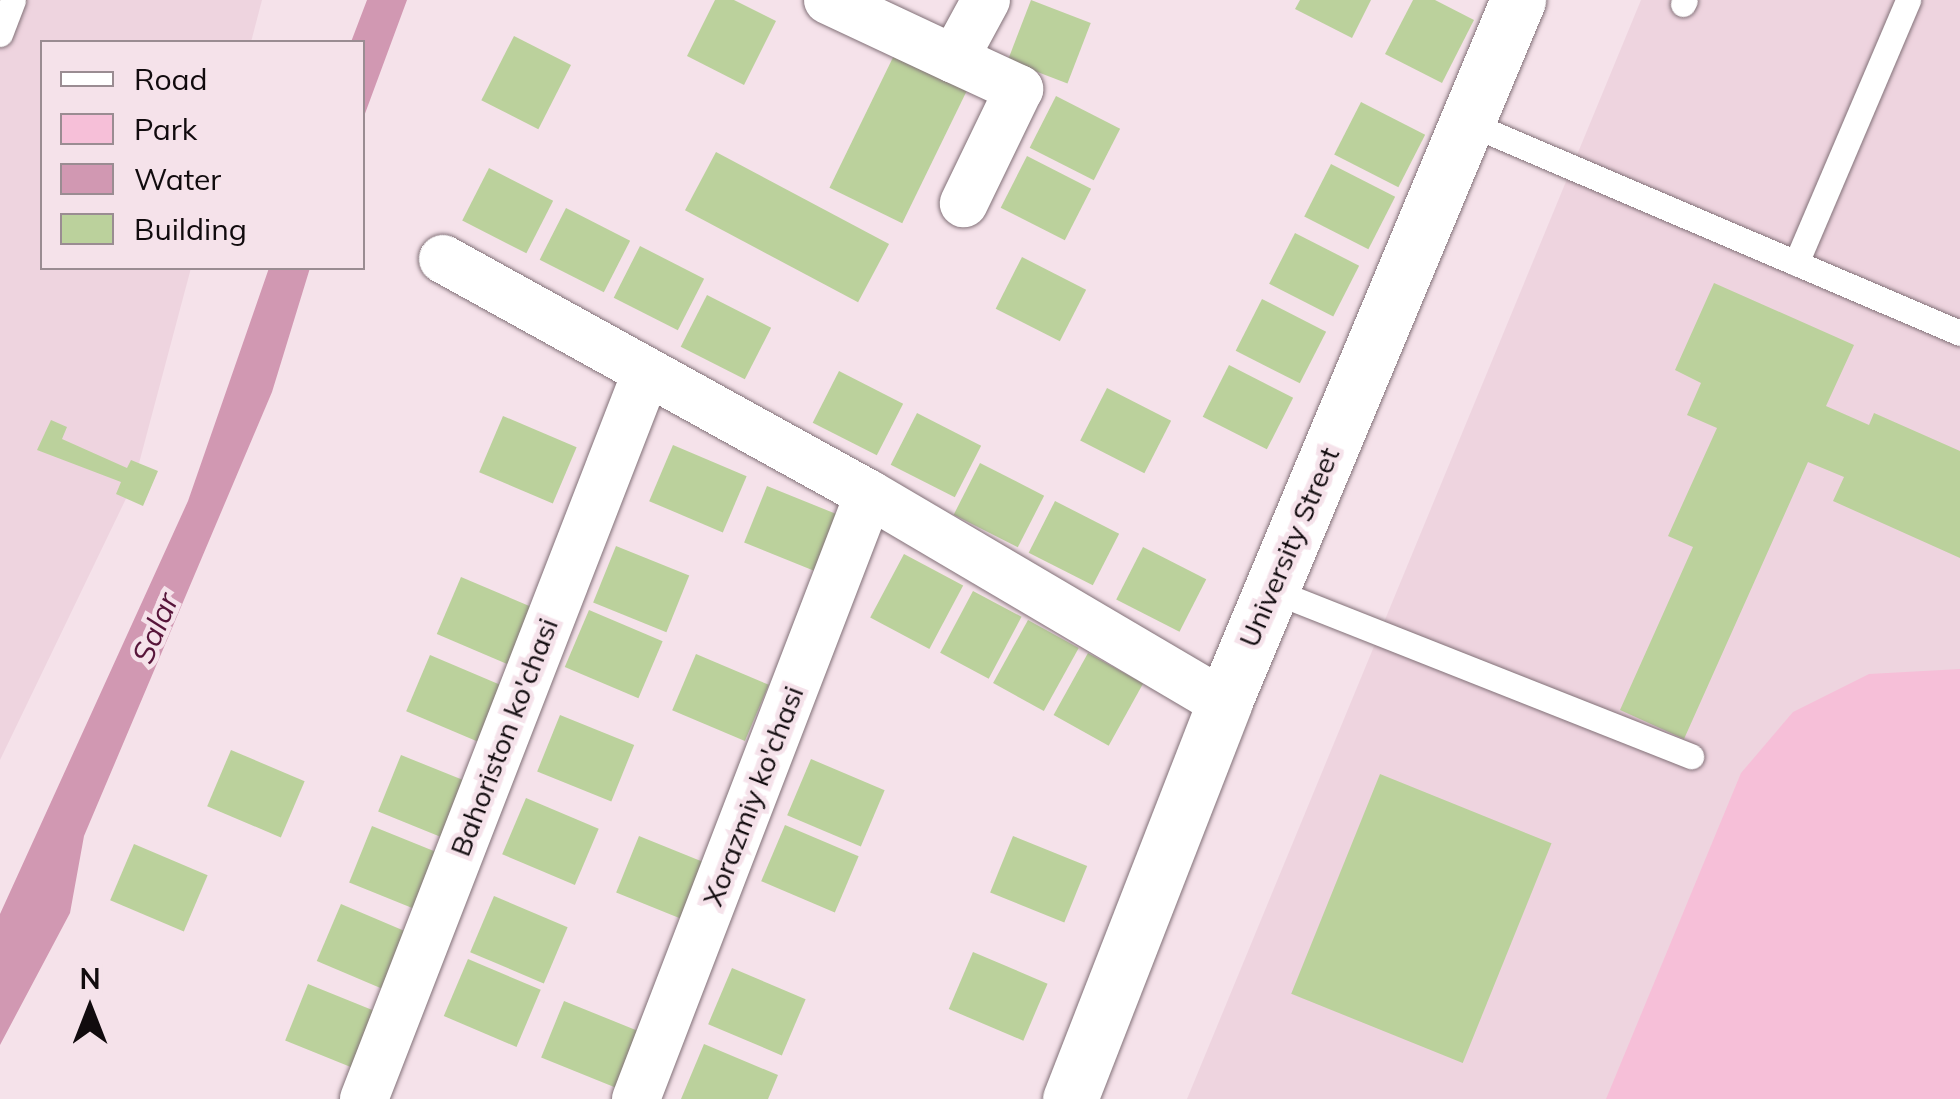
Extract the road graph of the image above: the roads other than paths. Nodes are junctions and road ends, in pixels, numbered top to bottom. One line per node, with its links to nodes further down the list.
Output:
1 (14, 0): 6 (lane)
2 (828, 0): 7 (street)
3 (986, 0): 7 (street)
4 (1908, 0): 11 (lane)
5 (1507, 4): 8 (main road, University Street)
6 (0, 34)
7 (954, 59): 9 (street)
8 (1466, 122): 11 (lane); 15 (main road, University Street)
9 (964, 202)
10 (442, 260): 13 (street)
11 (1796, 263): 12 (lane)
12 (1960, 333)
13 (645, 376): 14 (street); 18 (street, Bahoriston ko'chasi)
14 (869, 494): 16 (street); 19 (street, Xorazmiy ko'chasi)
15 (1271, 590): 16 (main road, University Street); 17 (lane)
16 (1224, 703): 20 (main road, University Street)
17 (1690, 756)
18 (364, 1099)
19 (636, 1099)
20 (1070, 1099)

